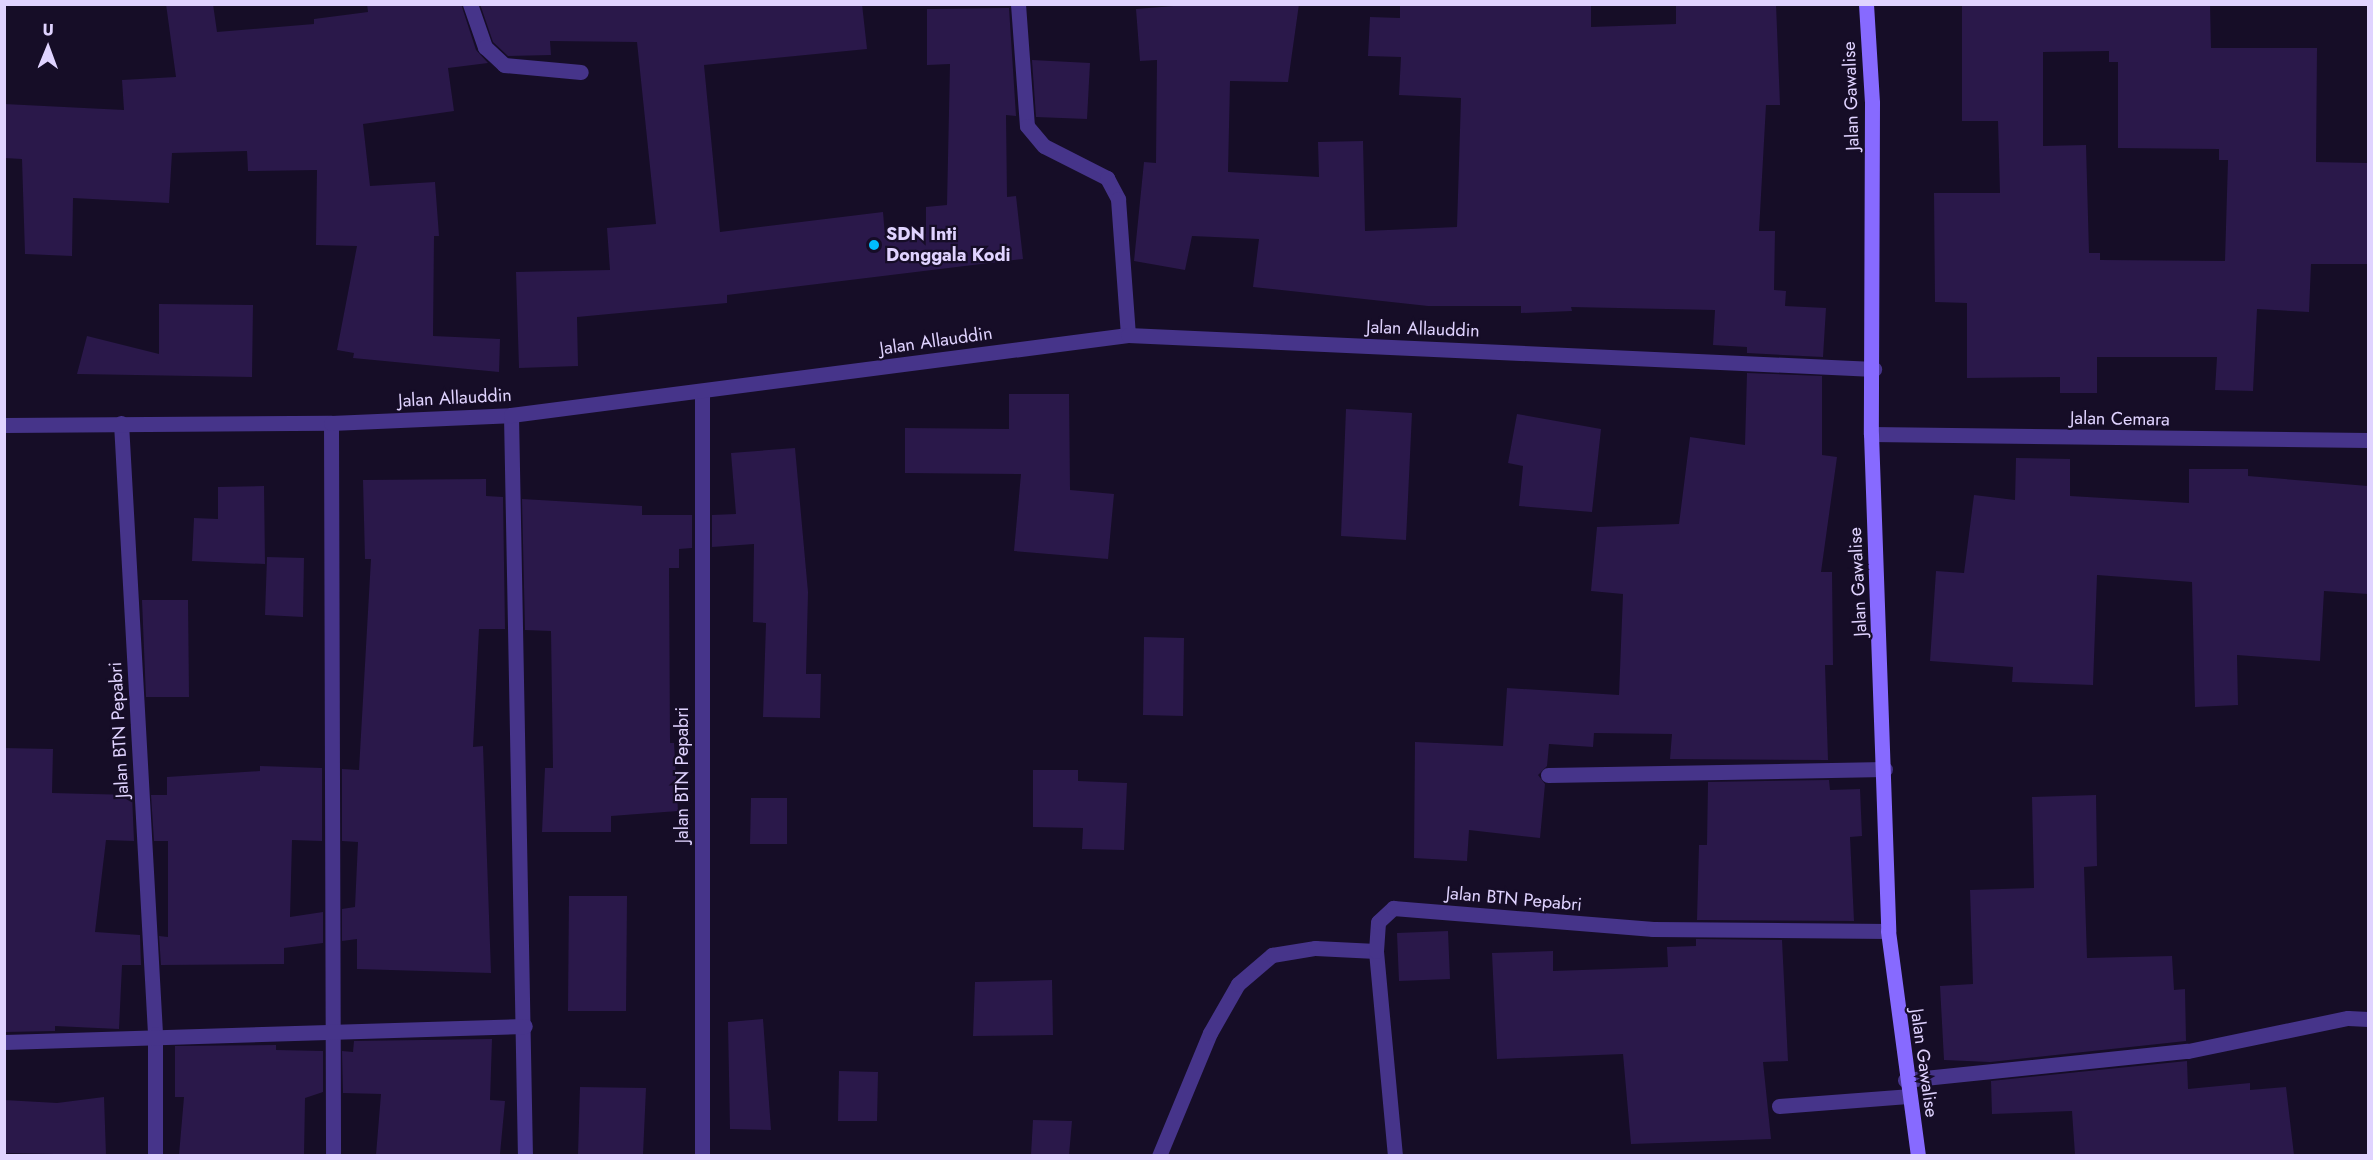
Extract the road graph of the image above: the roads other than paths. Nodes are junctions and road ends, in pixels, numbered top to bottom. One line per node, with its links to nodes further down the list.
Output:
1 (470, 4): 4 (street)
2 (1018, 4): 5 (street)
3 (1866, 4): 6 (street, Jalan Gawalise)
4 (581, 72)
5 (1128, 335): 6 (street, Jalan Allauddin); 7 (street, Jalan Allauddin)
6 (1874, 369): 12 (street, Jalan Gawalise)
7 (702, 394): 8 (street, Jalan Allauddin); 29 (street, Jalan BTN Pepabri)
8 (511, 415): 10 (street, Jalan Allauddin); 19 (street)
9 (121, 423): 10 (street, Jalan Allauddin); 11 (street, Jalan Allauddin); 21 (street, Jalan BTN Pepabri)
10 (331, 423): 20 (street)
11 (4, 425)
12 (1871, 434): 13 (street, Jalan Cemara); 14 (street, Jalan Gawalise)
13 (2368, 440)
14 (1885, 769): 15 (street); 16 (street, Jalan Gawalise)
15 (1548, 775)
16 (1888, 931): 17 (street, Jalan BTN Pepabri); 23 (street, Jalan Gawalise)
17 (1376, 951): 30 (street); 31 (street, Jalan BTN Pepabri)
18 (2368, 1019): 23 (street)
19 (525, 1026): 20 (street); 28 (street)
20 (331, 1031): 21 (street); 27 (street)
21 (155, 1034): 22 (street); 26 (street, Jalan BTN Pepabri)
22 (4, 1042)
23 (1905, 1080): 24 (street, Jalan Gawalise)
24 (1908, 1096): 25 (street); 32 (street, Jalan Gawalise)
25 (1779, 1106)
26 (155, 1155)
27 (333, 1155)
28 (525, 1155)
29 (702, 1155)
30 (1159, 1155)
31 (1395, 1155)
32 (1918, 1155)

